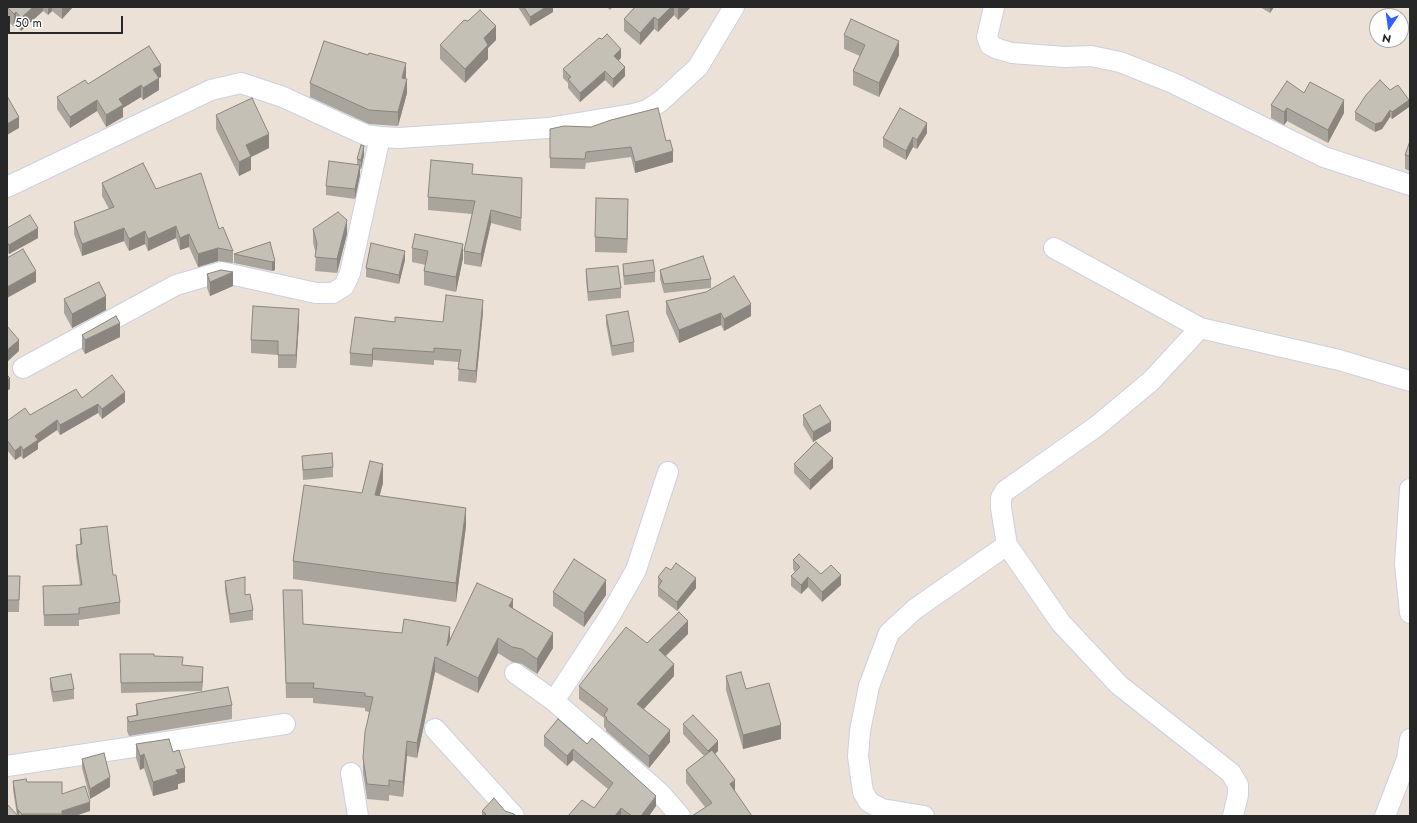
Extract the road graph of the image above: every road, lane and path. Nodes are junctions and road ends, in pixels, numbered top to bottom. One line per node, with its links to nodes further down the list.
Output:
1 (734, 7): 3 (street)
2 (994, 7): 4 (street)
3 (380, 137): 5 (street); 8 (street)
4 (1410, 185)
5 (7, 187)
6 (1054, 248): 7 (street)
7 (1200, 328): 9 (street); 12 (street)
8 (23, 368)
9 (1410, 381)
10 (668, 472): 15 (street)
11 (1410, 490): 13 (street)
12 (1007, 545): 21 (street); 26 (street)
13 (1410, 613)
14 (516, 673): 15 (street)
15 (554, 701): 24 (street)
16 (285, 724): 19 (street)
17 (435, 729): 23 (street)
18 (1410, 739): 27 (street)
19 (7, 766)
20 (351, 773): 22 (street)
21 (881, 813): 25 (street)
22 (358, 816)
23 (514, 816)
24 (680, 816)
25 (924, 816)
26 (1232, 816)
27 (1385, 816)

